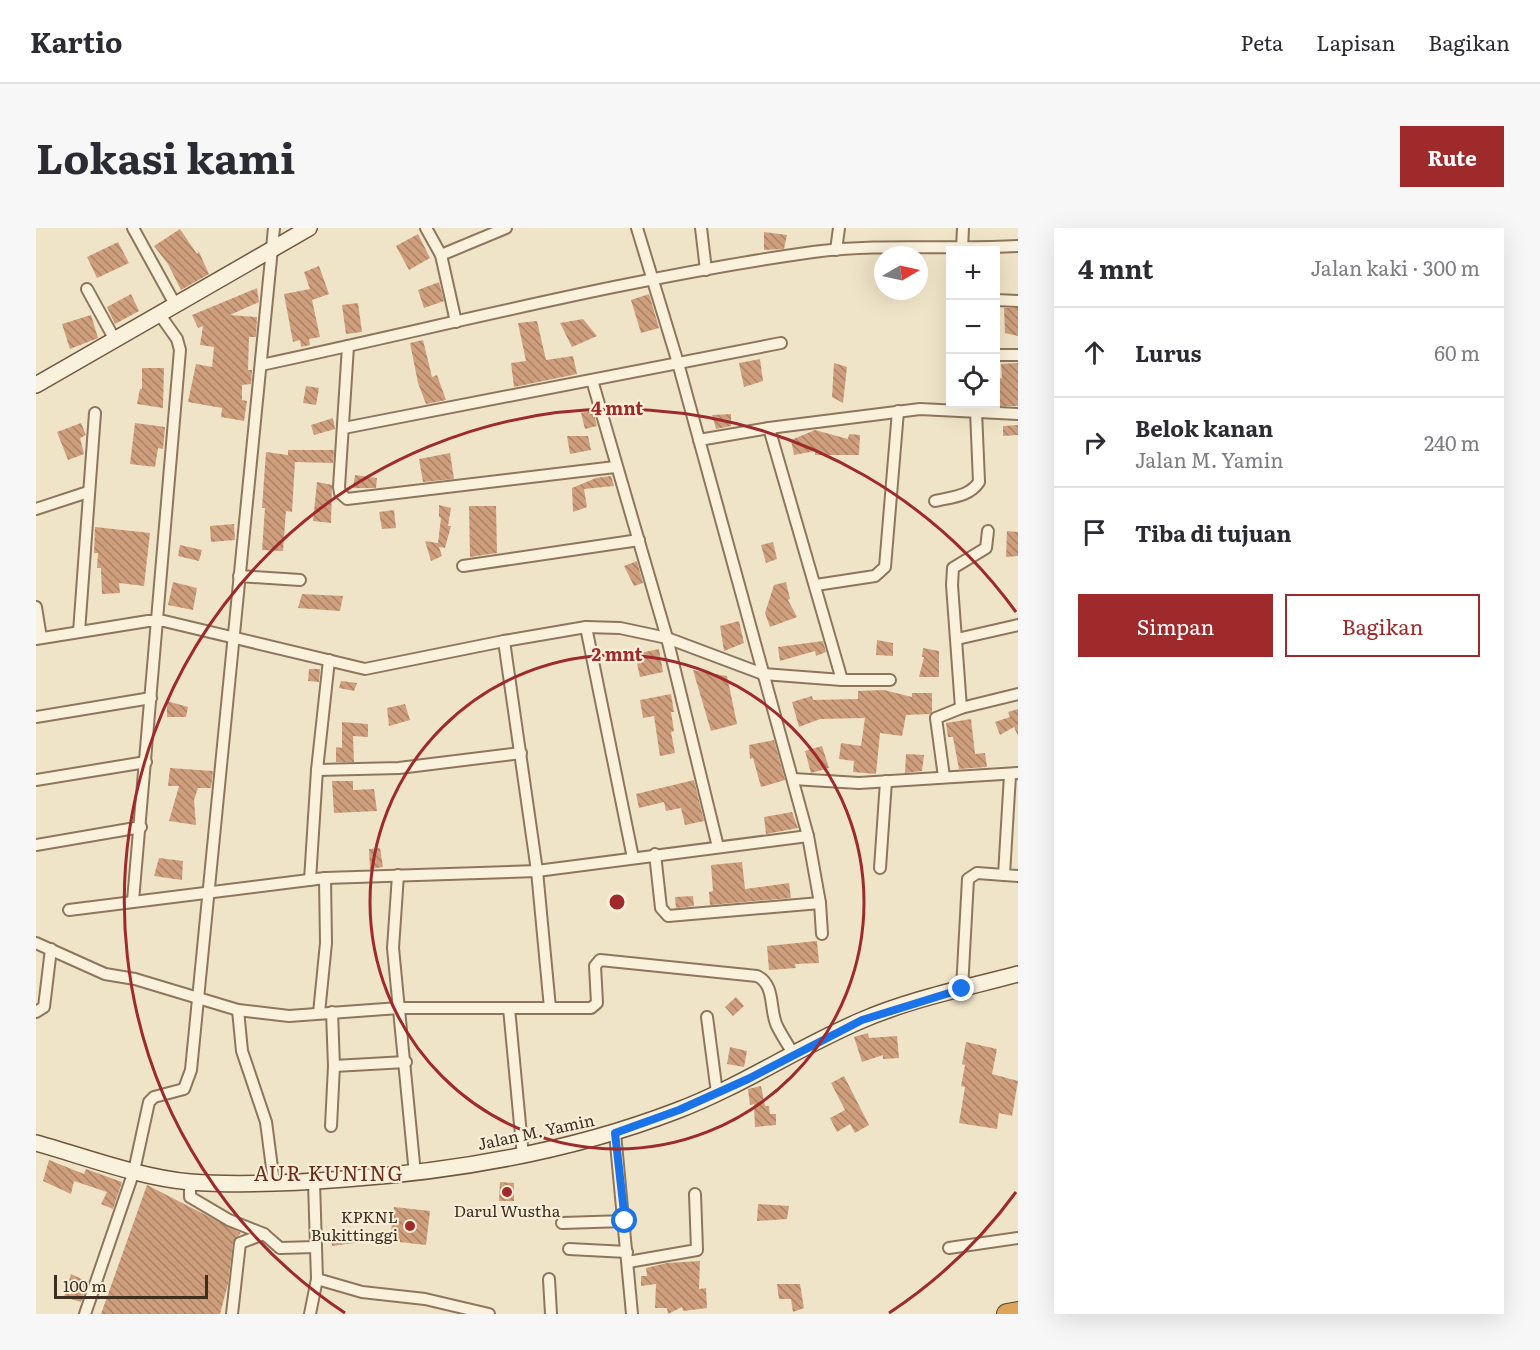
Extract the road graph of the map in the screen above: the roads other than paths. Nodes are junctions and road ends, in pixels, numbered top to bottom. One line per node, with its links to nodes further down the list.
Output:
1 (274, 228): 14 (street)
2 (309, 228): 14 (street)
3 (426, 228): 16 (street)
4 (506, 228): 16 (street)
5 (637, 228): 18 (street)
6 (701, 228): 17 (street)
7 (838, 228): 15 (street)
8 (963, 228): 10 (street)
9 (137, 229): 22 (street)
10 (962, 246)
11 (1018, 246): 12 (street)
12 (1000, 247)
13 (946, 249): 15 (street)
14 (271, 250): 22 (street); 31 (street)
15 (836, 250): 17 (street)
16 (441, 255): 24 (street)
17 (706, 270): 18 (street)
18 (652, 280): 24 (street); 30 (street)
19 (87, 289): 25 (street)
20 (1000, 300): 21 (street)
21 (1018, 301)
22 (176, 306): 23 (street)
23 (160, 315): 25 (street); 52 (street)
24 (456, 322): 27 (street)
25 (115, 340): 33 (street)
26 (781, 343): 30 (street)
27 (348, 346): 31 (street); 38 (street)
28 (1000, 355): 29 (street)
29 (1018, 355)
30 (678, 363): 32 (street); 40 (street)
31 (261, 365): 48 (street)
32 (592, 380): 38 (street); 41 (street)
33 (36, 385)
34 (898, 411): 35 (street); 39 (street); 50 (street)
35 (976, 411): 37 (street); 43 (street)
36 (94, 413): 42 (street)
37 (1018, 414)
38 (344, 428): 41 (street)
39 (769, 428): 40 (street); 50 (street)
40 (699, 440): 62 (street)
41 (615, 467): 46 (street)
42 (88, 492): 44 (street); 55 (street)
43 (934, 501)
44 (36, 508)
45 (988, 531): 59 (street)
46 (639, 540): 47 (street); 57 (street)
47 (463, 566)
48 (239, 576): 49 (street); 56 (street)
49 (300, 580)
50 (816, 585): 63 (street)
51 (36, 607): 58 (street)
52 (157, 621): 55 (street); 56 (street); 66 (street)
53 (1018, 625): 59 (street)
54 (586, 627): 57 (street); 60 (street); 83 (street)
55 (79, 632): 58 (street)
56 (235, 636): 61 (street); 91 (street)
57 (667, 638): 62 (street); 81 (street)
58 (39, 639)
59 (957, 639): 67 (street)
60 (504, 640): 61 (street); 69 (street)
61 (329, 660): 71 (street)
62 (763, 674): 63 (street); 74 (street)
63 (842, 680): 64 (street)
64 (890, 680)
65 (1018, 694): 67 (street)
66 (151, 698): 68 (street); 70 (street)
67 (961, 708): 73 (street)
68 (36, 717)
69 (521, 753): 71 (street); 85 (street)
70 (146, 762): 75 (street); 78 (street)
71 (317, 770): 90 (street)
72 (1014, 774): 73 (street); 77 (street)
73 (944, 777): 76 (street)
74 (793, 779): 76 (street); 79 (street)
75 (36, 780)
76 (886, 782): 84 (street)
77 (1012, 815): 87 (street)
78 (141, 827): 80 (street); 92 (street)
79 (808, 836): 81 (street); 93 (street)
80 (36, 845)
81 (718, 847): 82 (street)
82 (655, 854): 83 (street); 93 (street)
83 (633, 858): 85 (street)
84 (880, 868)
85 (537, 870): 86 (street); 103 (street)
86 (398, 875): 89 (street); 101 (street)
87 (1004, 875): 88 (street); 99 (street)
88 (1018, 876)
89 (326, 878): 90 (street); 107 (street)
90 (310, 880): 91 (street)
91 (210, 891): 92 (street); 100 (street)
92 (133, 901): 94 (street)
93 (820, 903): 95 (street)
94 (69, 910)
95 (822, 934)
96 (36, 942): 97 (street)
97 (51, 949): 100 (street); 105 (street)
98 (1018, 974): 99 (street, Jalan M. Yamin)
99 (962, 989): 109 (street, Jalan M. Yamin)
100 (197, 996): 104 (street); 117 (street)
101 (399, 1008): 102 (street); 106 (street); 110 (street)
102 (509, 1008): 103 (street); 116 (street)
103 (550, 1008): 109 (street)
104 (238, 1010): 107 (street); 121 (street)
105 (36, 1012)
106 (332, 1012): 107 (street); 111 (street)
107 (319, 1013)
108 (707, 1017): 112 (street)
109 (794, 1055): 112 (street, Jalan M. Yamin)
110 (406, 1062): 111 (street); 118 (street)
111 (334, 1066): 113 (street)
112 (717, 1093): 114 (street, Jalan M. Yamin)
113 (331, 1126)
114 (615, 1133): 116 (street, Jalan M. Yamin); 123 (street)
115 (36, 1143): 117 (street, Jalan M. Yamin)
116 (523, 1156): 118 (street, Jalan M. Yamin)
117 (134, 1171): 119 (street, Jalan M. Yamin); 134 (street)
118 (415, 1174): 120 (street, Jalan M. Yamin)
119 (190, 1182): 121 (street, Jalan M. Yamin); 125 (street)
120 (315, 1182): 121 (street, Jalan M. Yamin); 127 (street)
121 (274, 1183)
122 (695, 1194): 130 (street)
123 (625, 1221): 124 (street); 130 (street)
124 (562, 1223)
125 (264, 1234): 127 (street); 135 (street)
126 (1018, 1238): 128 (street)
127 (316, 1247): 131 (street)
128 (949, 1248)
129 (569, 1249): 130 (street)
130 (628, 1257): 139 (street)
131 (317, 1279): 136 (street); 137 (street)
132 (549, 1279): 138 (street)
133 (1018, 1312): 140 (highway)
134 (85, 1314)
135 (231, 1314)
136 (310, 1314)
137 (489, 1314)
138 (551, 1314)
139 (632, 1314)
140 (1007, 1314)

